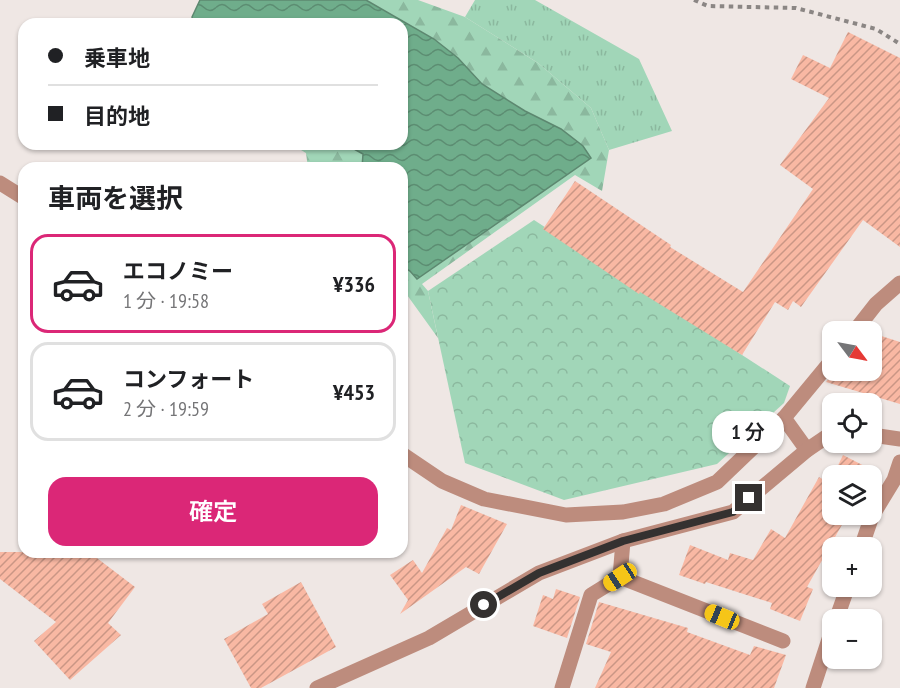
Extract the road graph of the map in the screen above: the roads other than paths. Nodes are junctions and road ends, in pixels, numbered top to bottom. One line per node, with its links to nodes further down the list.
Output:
1 (0, 183): 2 (street)
2 (18, 194)
3 (900, 284): 4 (street)
4 (863, 321)
5 (822, 372): 6 (street)
6 (783, 418): 10 (street); 11 (street)
7 (882, 436): 8 (street)
8 (900, 439)
9 (822, 440): 10 (street)
10 (807, 450): 14 (street)
11 (408, 458)
12 (900, 462): 13 (street)
13 (865, 537)
14 (623, 541): 15 (street); 18 (street)
15 (620, 577): 16 (street); 19 (street)
16 (783, 641)
17 (822, 661): 20 (street)
18 (317, 688)
19 (562, 688)
20 (813, 688)

